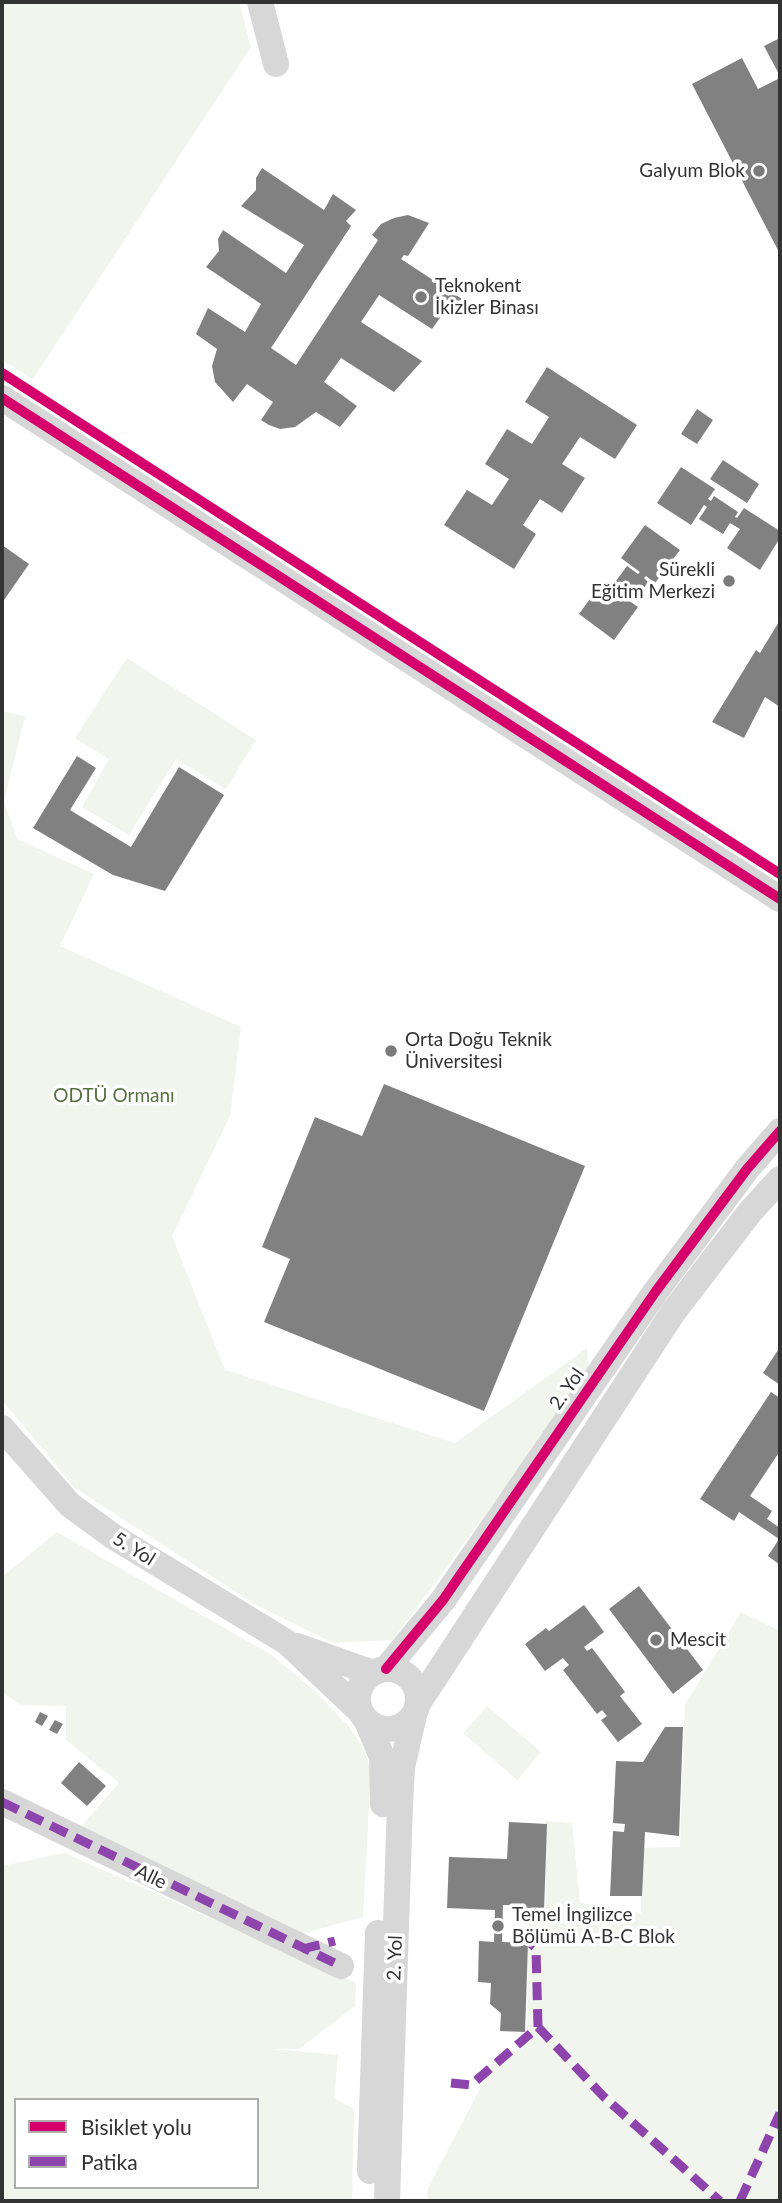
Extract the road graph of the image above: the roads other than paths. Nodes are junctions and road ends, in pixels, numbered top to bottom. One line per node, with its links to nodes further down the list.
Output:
1 (260, 2): 2 (street)
2 (276, 64)
3 (2, 398): 4 (street)
4 (745, 877): 5 (street); 6 (street)
5 (780, 900)
6 (780, 906)
7 (780, 1131): 11 (street, 2. Yol)
8 (780, 1179): 12 (street, 2. Yol)
9 (2, 1428): 10 (street, 5. Yol)
10 (288, 1643): 11 (street, 5. Yol); 13 (street, 5. Yol)
11 (380, 1671): 12 (street); 13 (street, 2. Yol)
12 (415, 1710): 13 (street); 16 (street, 2. Yol)
13 (364, 1716): 16 (street, 2. Yol)
14 (2, 1802): 15 (street, Alle)
15 (336, 1956)
16 (385, 1980): 17 (street, 2. Yol)
17 (381, 2088): 18 (street, 2. Yol); 19 (street, 2. Yol)
18 (370, 2201)
19 (387, 2201)

